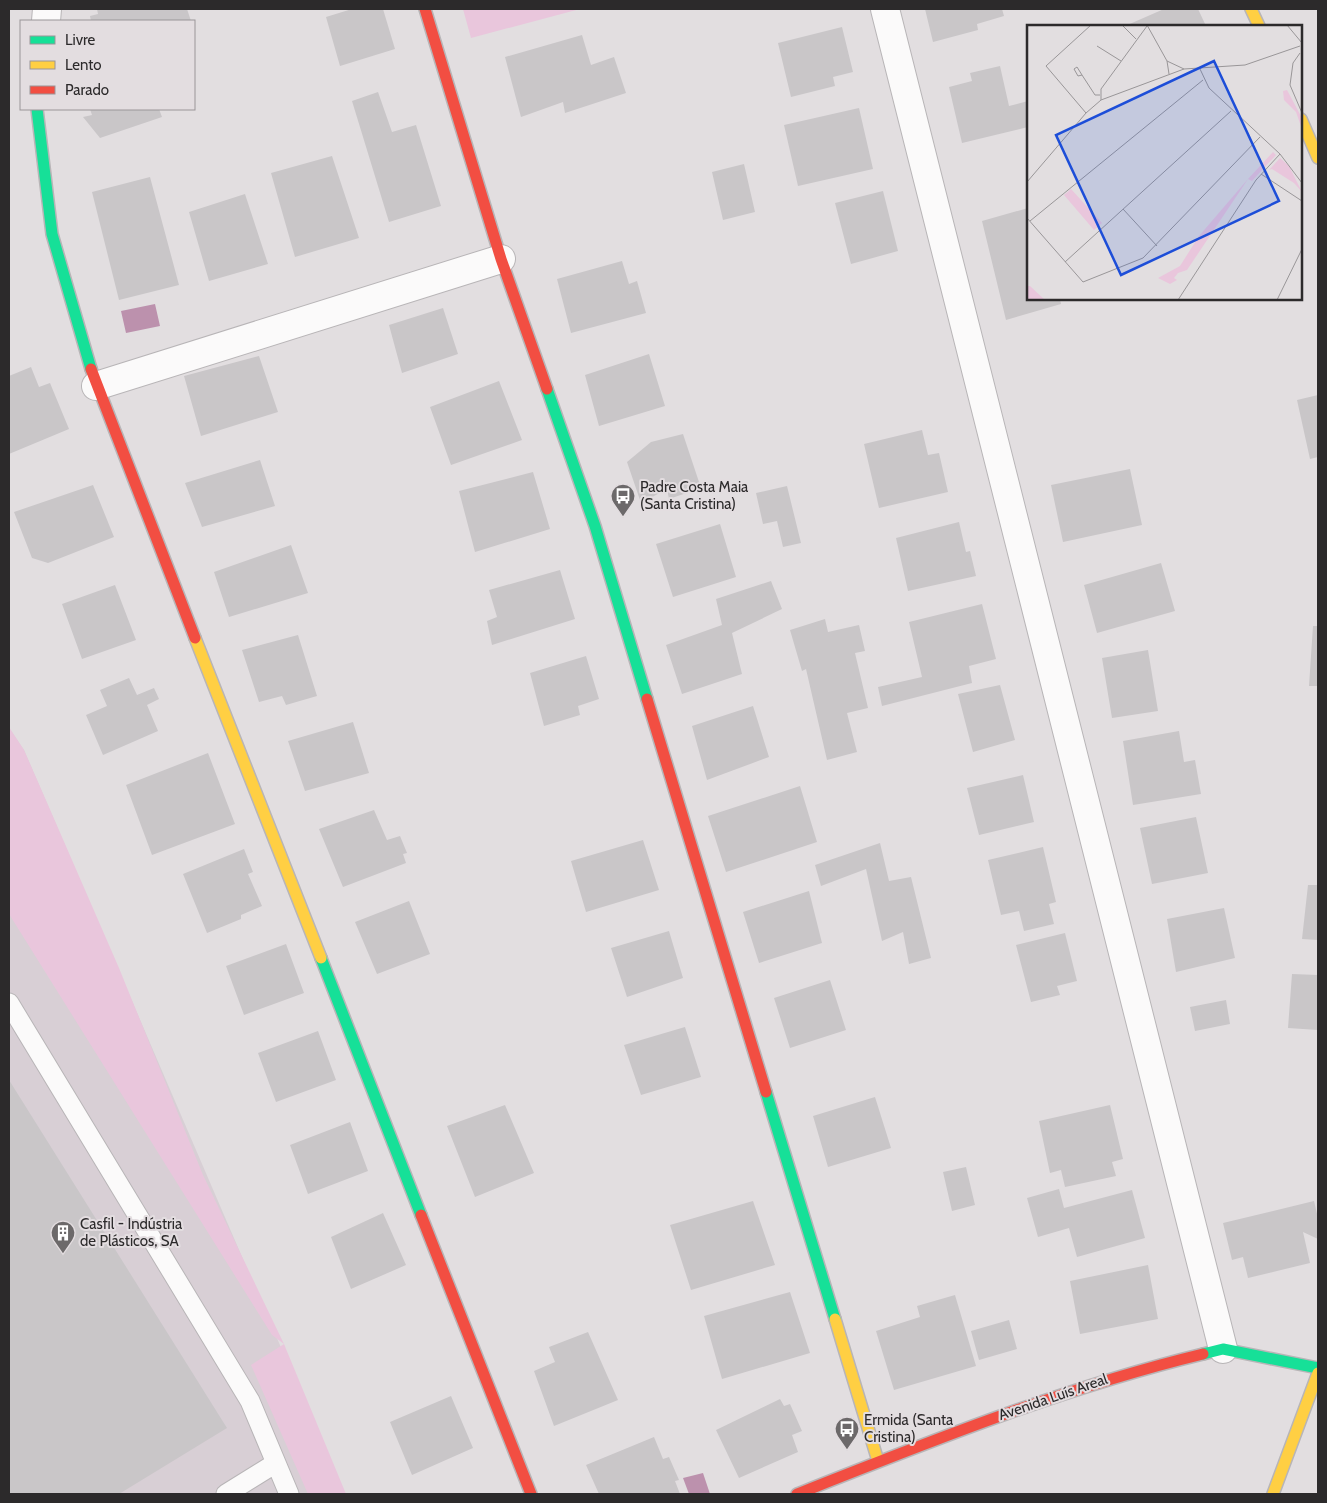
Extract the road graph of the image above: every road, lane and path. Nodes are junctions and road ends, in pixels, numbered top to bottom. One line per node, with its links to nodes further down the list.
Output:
1 (426, 9): 8 (street)
2 (885, 9): 11 (street)
3 (1251, 9): 4 (street)
4 (1259, 25)
5 (37, 110): 9 (street)
6 (1302, 121): 7 (street)
7 (1318, 158)
8 (501, 259): 9 (street); 14 (street)
9 (96, 386): 18 (street)
10 (9, 1002): 15 (lane)
11 (1223, 1349): 12 (street, Avenida Luís Areal); 14 (street, Avenida Luís Areal)
12 (1318, 1368)
13 (1318, 1373): 20 (street)
14 (878, 1461): 19 (street, Avenida Luís Areal)
15 (276, 1463): 16 (lane); 17 (lane)
16 (226, 1494)
17 (289, 1494)
18 (532, 1494)
19 (797, 1494)
20 (1274, 1494)

